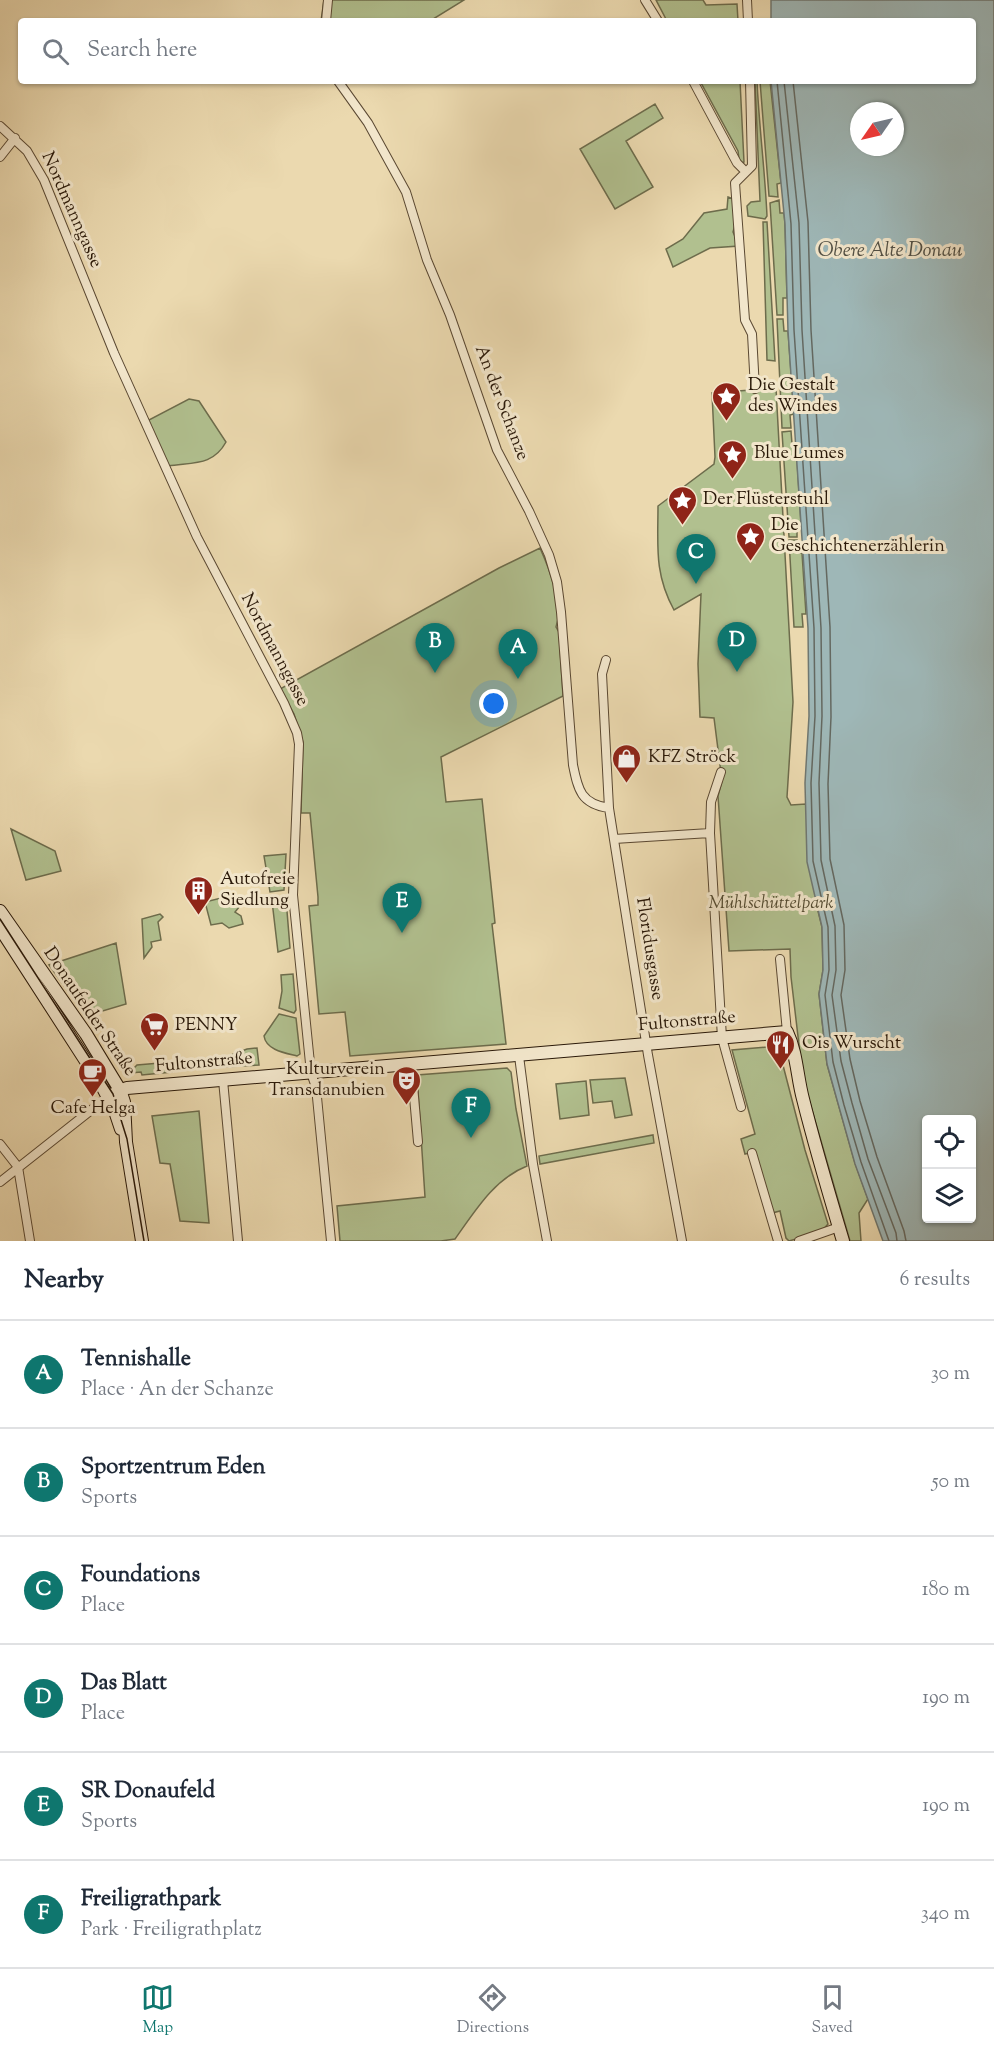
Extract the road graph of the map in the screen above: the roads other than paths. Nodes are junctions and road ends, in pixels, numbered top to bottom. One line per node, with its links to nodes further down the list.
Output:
1 (327, 0): 4 (street)
2 (645, 0): 5 (street)
3 (747, 0): 6 (street)
4 (326, 18)
5 (656, 18)
6 (748, 18)
7 (340, 84): 17 (street, An der Schanze)
8 (695, 84): 13 (street)
9 (750, 84): 13 (street)
10 (0, 126): 11 (street, Nordmanngasse)
11 (15, 138): 12 (street); 28 (street, Nordmanngasse)
12 (0, 157)
13 (746, 172): 14 (street)
14 (755, 388)
15 (606, 660): 17 (street, Floridusgasse)
16 (721, 772): 18 (street)
17 (609, 808): 19 (street, Floridusgasse)
18 (710, 832): 19 (street); 24 (street)
19 (614, 838): 25 (street, Floridusgasse)
20 (0, 911): 30 (street, Donaufelder Straße)
21 (0, 928): 30 (street, Donaufelder Straße)
22 (780, 959): 23 (street)
23 (787, 1032): 24 (street, Fultonstraße); 37 (street)
24 (722, 1038): 25 (street, Fultonstraße); 31 (street)
25 (647, 1043): 26 (street, Fultonstraße); 43 (street, Floridusgasse)
26 (519, 1056): 27 (street, Fultonstraße); 42 (street)
27 (411, 1063): 28 (street, Fultonstraße); 32 (street)
28 (311, 1073): 29 (street, Fultonstraße); 41 (street, Nordmanngasse)
29 (223, 1080): 30 (street, Fultonstraße); 40 (street)
30 (113, 1094): 35 (street); 39 (street, Donaufelder Straße)
31 (741, 1107)
32 (418, 1142)
33 (0, 1144): 35 (street)
34 (752, 1153): 44 (street)
35 (18, 1167): 36 (street); 38 (street)
36 (0, 1182)
37 (839, 1227): 45 (street); 46 (street)
38 (30, 1241)
39 (142, 1241)
40 (238, 1241)
41 (331, 1241)
42 (547, 1241)
43 (682, 1241)
44 (778, 1241)
45 (799, 1241)
46 (843, 1241)

